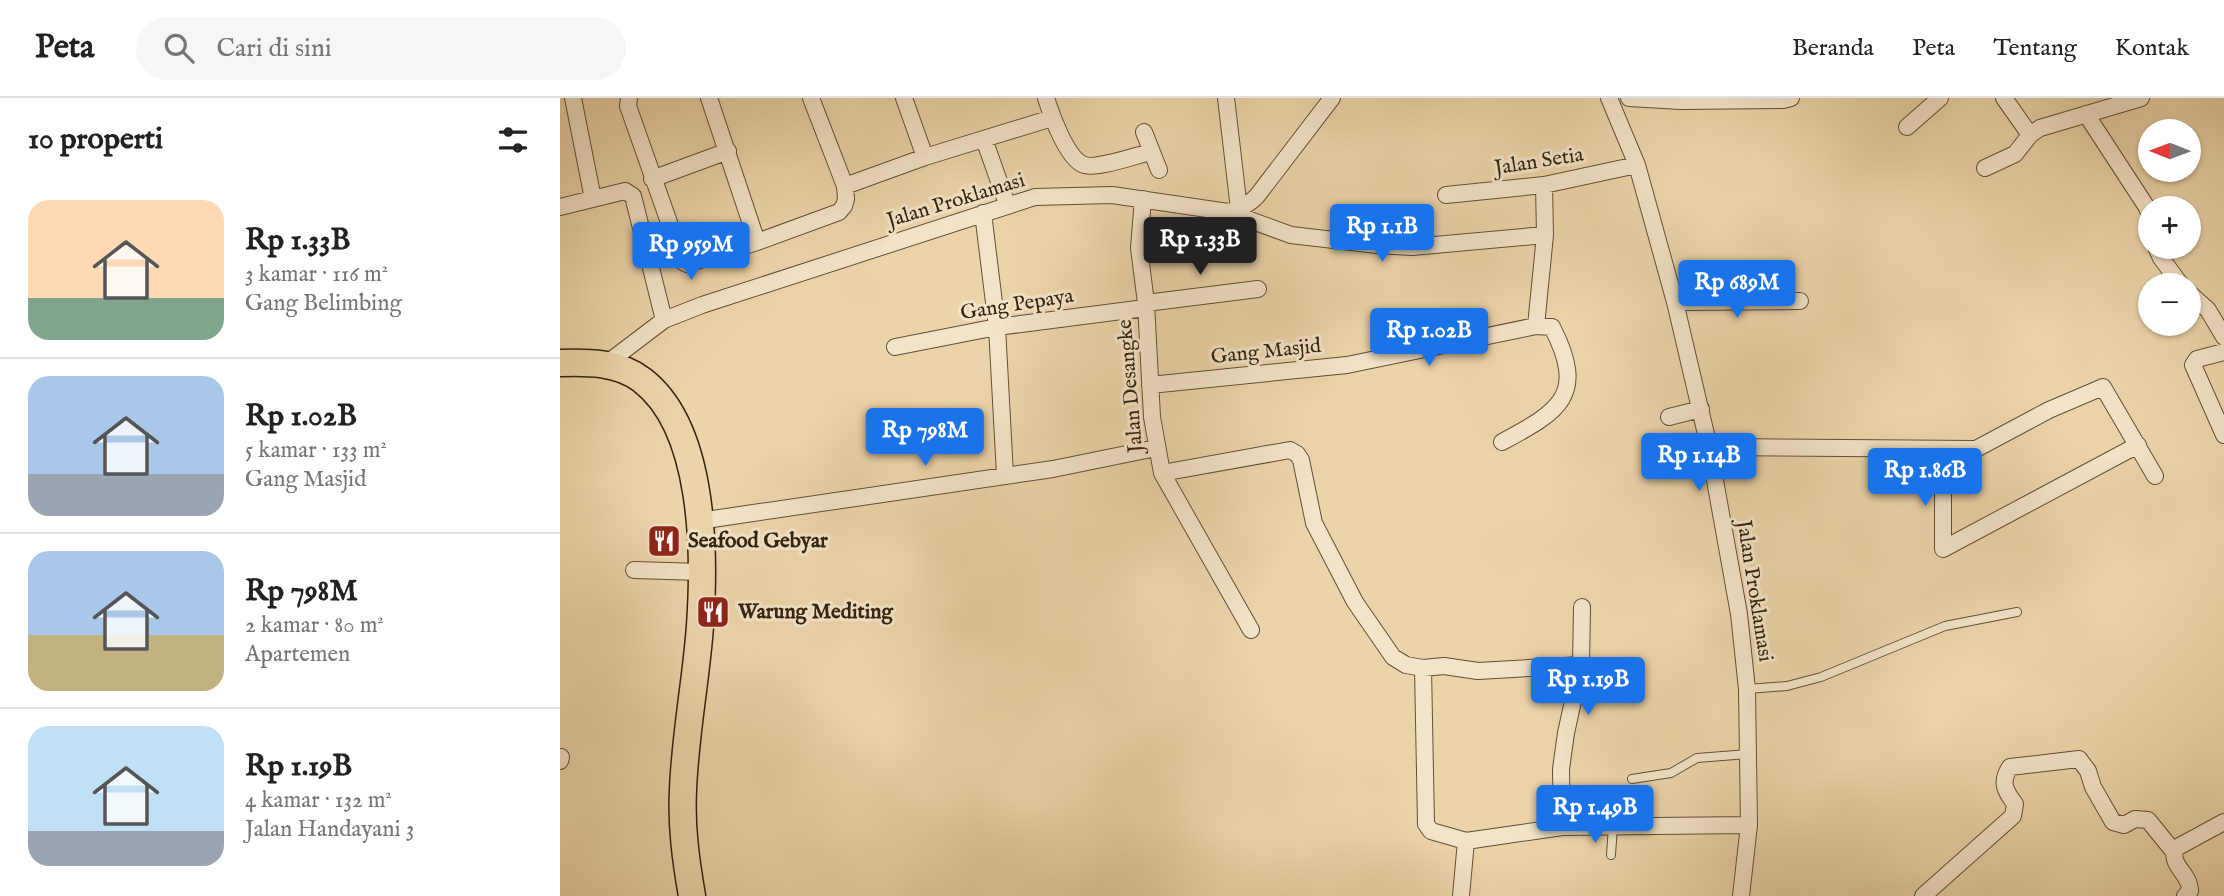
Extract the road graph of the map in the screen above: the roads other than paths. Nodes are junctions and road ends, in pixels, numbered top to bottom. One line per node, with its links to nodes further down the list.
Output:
1 (573, 98): 32 (street)
2 (629, 98): 27 (street)
3 (709, 98): 21 (street)
4 (811, 98): 29 (street)
5 (904, 98): 23 (street)
6 (1046, 98): 16 (street)
7 (1226, 98): 36 (street)
8 (1332, 98): 36 (street)
9 (1609, 98): 24 (street, Jalan Proklamasi)
10 (1629, 98): 11 (street)
11 (1791, 98)
12 (1940, 98): 17 (street)
13 (2004, 98): 19 (street)
14 (2141, 98): 15 (street)
15 (2086, 114): 19 (street); 31 (street)
16 (1052, 118): 20 (street); 22 (street)
17 (1907, 127)
18 (1144, 131): 22 (street)
19 (2031, 135): 25 (street)
20 (984, 139): 23 (street); 34 (street)
21 (728, 151): 27 (street); 39 (street)
22 (1151, 152): 26 (street)
23 (925, 157): 29 (street)
24 (1637, 165): 28 (street, Jalan Setia); 42 (street, Jalan Proklamasi)
25 (1985, 168)
26 (1159, 170)
27 (652, 179): 39 (street)
28 (1544, 185): 30 (street, Jalan Setia); 38 (street)
29 (845, 186): 39 (street)
30 (1446, 195)
31 (2138, 196)
32 (593, 199): 35 (street); 45 (street)
33 (1143, 199): 34 (street, Jalan Proklamasi); 36 (street, Jalan Proklamasi); 44 (street, Jalan Desangke)
34 (1007, 204): 37 (street, Jalan Proklamasi)
35 (560, 207)
36 (1234, 211): 38 (street, Jalan Proklamasi)
37 (983, 213): 45 (street, Jalan Proklamasi); 47 (street)
38 (1545, 235): 46 (street)
39 (757, 242)
40 (1258, 289): 44 (street, Gang Pepaya)
41 (1800, 301): 42 (street)
42 (1675, 302): 54 (street, Jalan Proklamasi)
43 (2201, 304): 48 (street)
44 (1146, 306): 47 (street, Gang Pepaya); 53 (street, Jalan Desangke)
45 (664, 320): 52 (street, Jalan Proklamasi)
46 (1536, 326): 53 (street, Gang Masjid); 57 (street)
47 (997, 327): 49 (street, Gang Pepaya); 65 (street)
48 (2224, 337)
49 (895, 347)
50 (2224, 352): 56 (street)
51 (560, 363): 52 (highway)
52 (606, 364): 67 (highway)
53 (1150, 385): 61 (street, Jalan Desangke)
54 (1701, 409): 55 (street); 59 (street, Jalan Proklamasi)
55 (1669, 417)
56 (2224, 436)
57 (1503, 442)
58 (2138, 445): 62 (street); 63 (street); 66 (street)
59 (1709, 447): 60 (street); 75 (street, Jalan Proklamasi)
60 (1934, 447): 62 (street); 63 (street)
61 (1156, 448): 64 (street, Jalan Desangke); 65 (street)
62 (1976, 449): 63 (street)
63 (1943, 467)
64 (1162, 473): 72 (street, Jalan Desangke); 74 (street)
65 (1005, 475): 67 (street)
66 (2155, 475)
67 (699, 521): 69 (highway)
68 (634, 570): 69 (street)
69 (701, 572): 85 (highway)
70 (1582, 607): 73 (street)
71 (2017, 612): 75 (lane)
72 (1251, 630)
73 (1581, 665): 74 (street); 80 (street)
74 (1423, 668): 82 (street)
75 (1747, 690): 76 (street, Jalan Proklamasi)
76 (1748, 754): 77 (lane); 79 (street, Jalan Proklamasi)
77 (1632, 779)
78 (2224, 822): 83 (street)
79 (1749, 825): 81 (street); 87 (street, Jalan Proklamasi)
80 (1562, 827): 81 (street); 82 (street)
81 (1613, 827): 84 (lane)
82 (1466, 841): 86 (street)
83 (2174, 852): 88 (street); 89 (street)
84 (1611, 855)
85 (692, 896)
86 (1461, 896)
87 (1741, 896)
88 (1923, 896)
89 (2185, 896)

